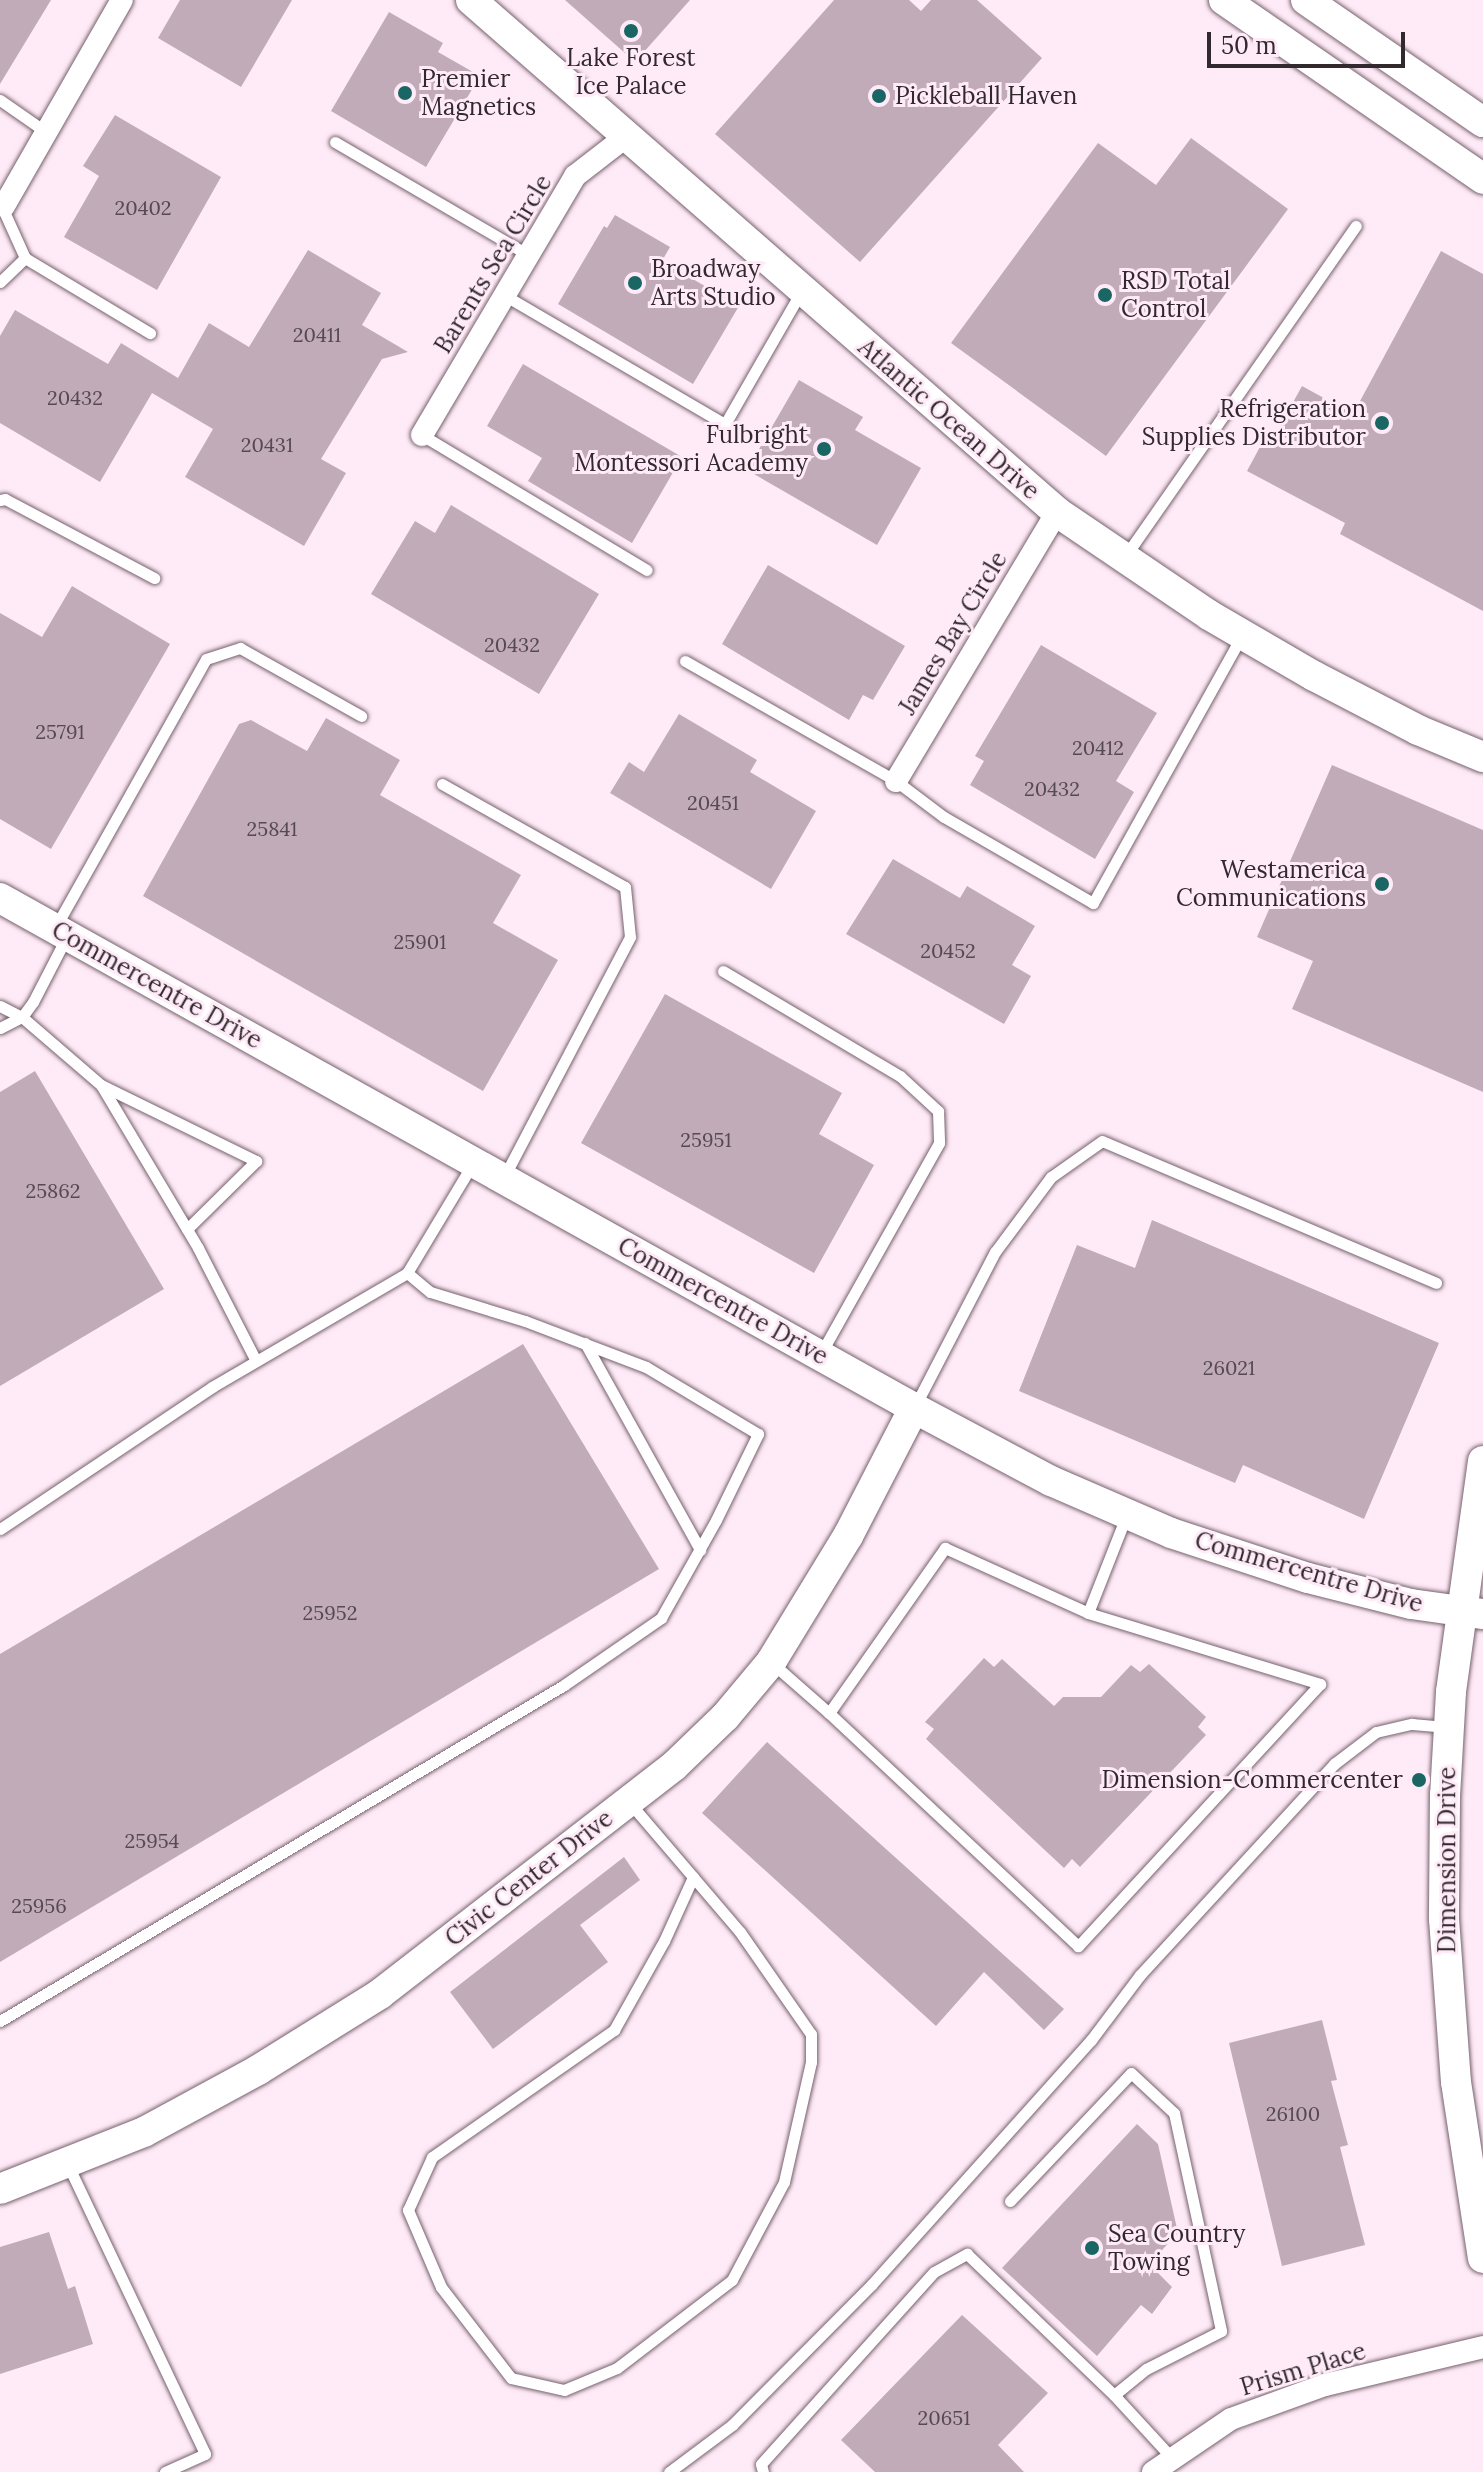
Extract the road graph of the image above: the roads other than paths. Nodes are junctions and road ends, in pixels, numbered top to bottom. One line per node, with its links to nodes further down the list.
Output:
1 (122, 0): 7 (street)
2 (471, 0): 8 (street, Atlantic Ocean Drive)
3 (1224, 0): 10 (street)
4 (1306, 0): 6 (street)
5 (0, 100): 7 (lane)
6 (1483, 122)
7 (46, 132): 11 (street)
8 (628, 135): 13 (street, Barents Sea Circle); 16 (street, Atlantic Ocean Drive)
9 (335, 142): 13 (lane)
10 (1483, 179)
11 (2, 206): 14 (lane)
12 (1356, 226): 22 (lane)
13 (528, 255): 17 (street, Barents Sea Circle)
14 (25, 258): 15 (lane); 18 (lane)
15 (0, 282)
16 (802, 290): 17 (lane); 21 (street, Atlantic Ocean Drive)
17 (504, 295): 19 (street, Barents Sea Circle)
18 (150, 333)
19 (422, 435): 23 (lane)
20 (0, 500): 24 (lane)
21 (1057, 512): 22 (street, Atlantic Ocean Drive); 29 (street, James Bay Circle)
22 (1124, 558): 25 (street, Atlantic Ocean Drive)
23 (647, 570)
24 (154, 578)
25 (1242, 634): 28 (street, Atlantic Ocean Drive); 29 (lane)
26 (685, 661): 29 (lane)
27 (361, 716): 32 (lane)
28 (1483, 757)
29 (896, 781)
30 (442, 784): 39 (lane)
31 (0, 898): 32 (street, Commercentre Drive)
32 (61, 932): 35 (lane); 38 (street, Commercentre Drive)
33 (723, 971): 44 (lane)
34 (0, 1006): 35 (lane)
35 (22, 1017): 36 (lane); 37 (lane)
36 (0, 1028)
37 (101, 1085): 40 (lane); 40 (lane)
38 (474, 1162): 39 (street, Commercentre Drive); 41 (lane)
39 (503, 1178): 44 (street, Commercentre Drive)
40 (187, 1229): 45 (lane)
41 (407, 1273): 43 (lane); 45 (lane)
42 (1436, 1283): 46 (lane)
43 (585, 1343): 50 (lane); 50 (lane)
44 (820, 1356): 46 (street, Commercentre Drive)
45 (256, 1361): 49 (lane)
46 (914, 1408): 48 (street, Commercentre Drive); 53 (street, Civic Center Drive)
47 (1483, 1461): 52 (street, Dimension Drive)
48 (1128, 1514): 51 (lane); 52 (street, Commercentre Drive)
49 (0, 1529)
50 (700, 1550): 58 (lane)
51 (1088, 1613): 54 (lane); 54 (lane)
52 (1472, 1613): 55 (street, Dimension Drive)
53 (771, 1662): 54 (lane); 56 (street, Civic Center Drive)
54 (829, 1713)
55 (1449, 1727): 62 (street, Dimension Drive); 67 (lane)
56 (629, 1802): 57 (lane); 59 (street, Civic Center Drive)
57 (693, 1877): 57 (lane)
58 (0, 2021)
59 (67, 2163): 60 (street, Civic Center Drive); 66 (lane)
60 (0, 2189)
61 (1010, 2201): 64 (lane)
62 (1483, 2258)
63 (1483, 2347): 65 (street, Prism Place)
64 (1114, 2395): 65 (lane); 68 (lane)
65 (1172, 2458): 69 (street, Prism Place)
66 (165, 2472)
67 (669, 2472)
68 (763, 2472)
69 (1153, 2472)

